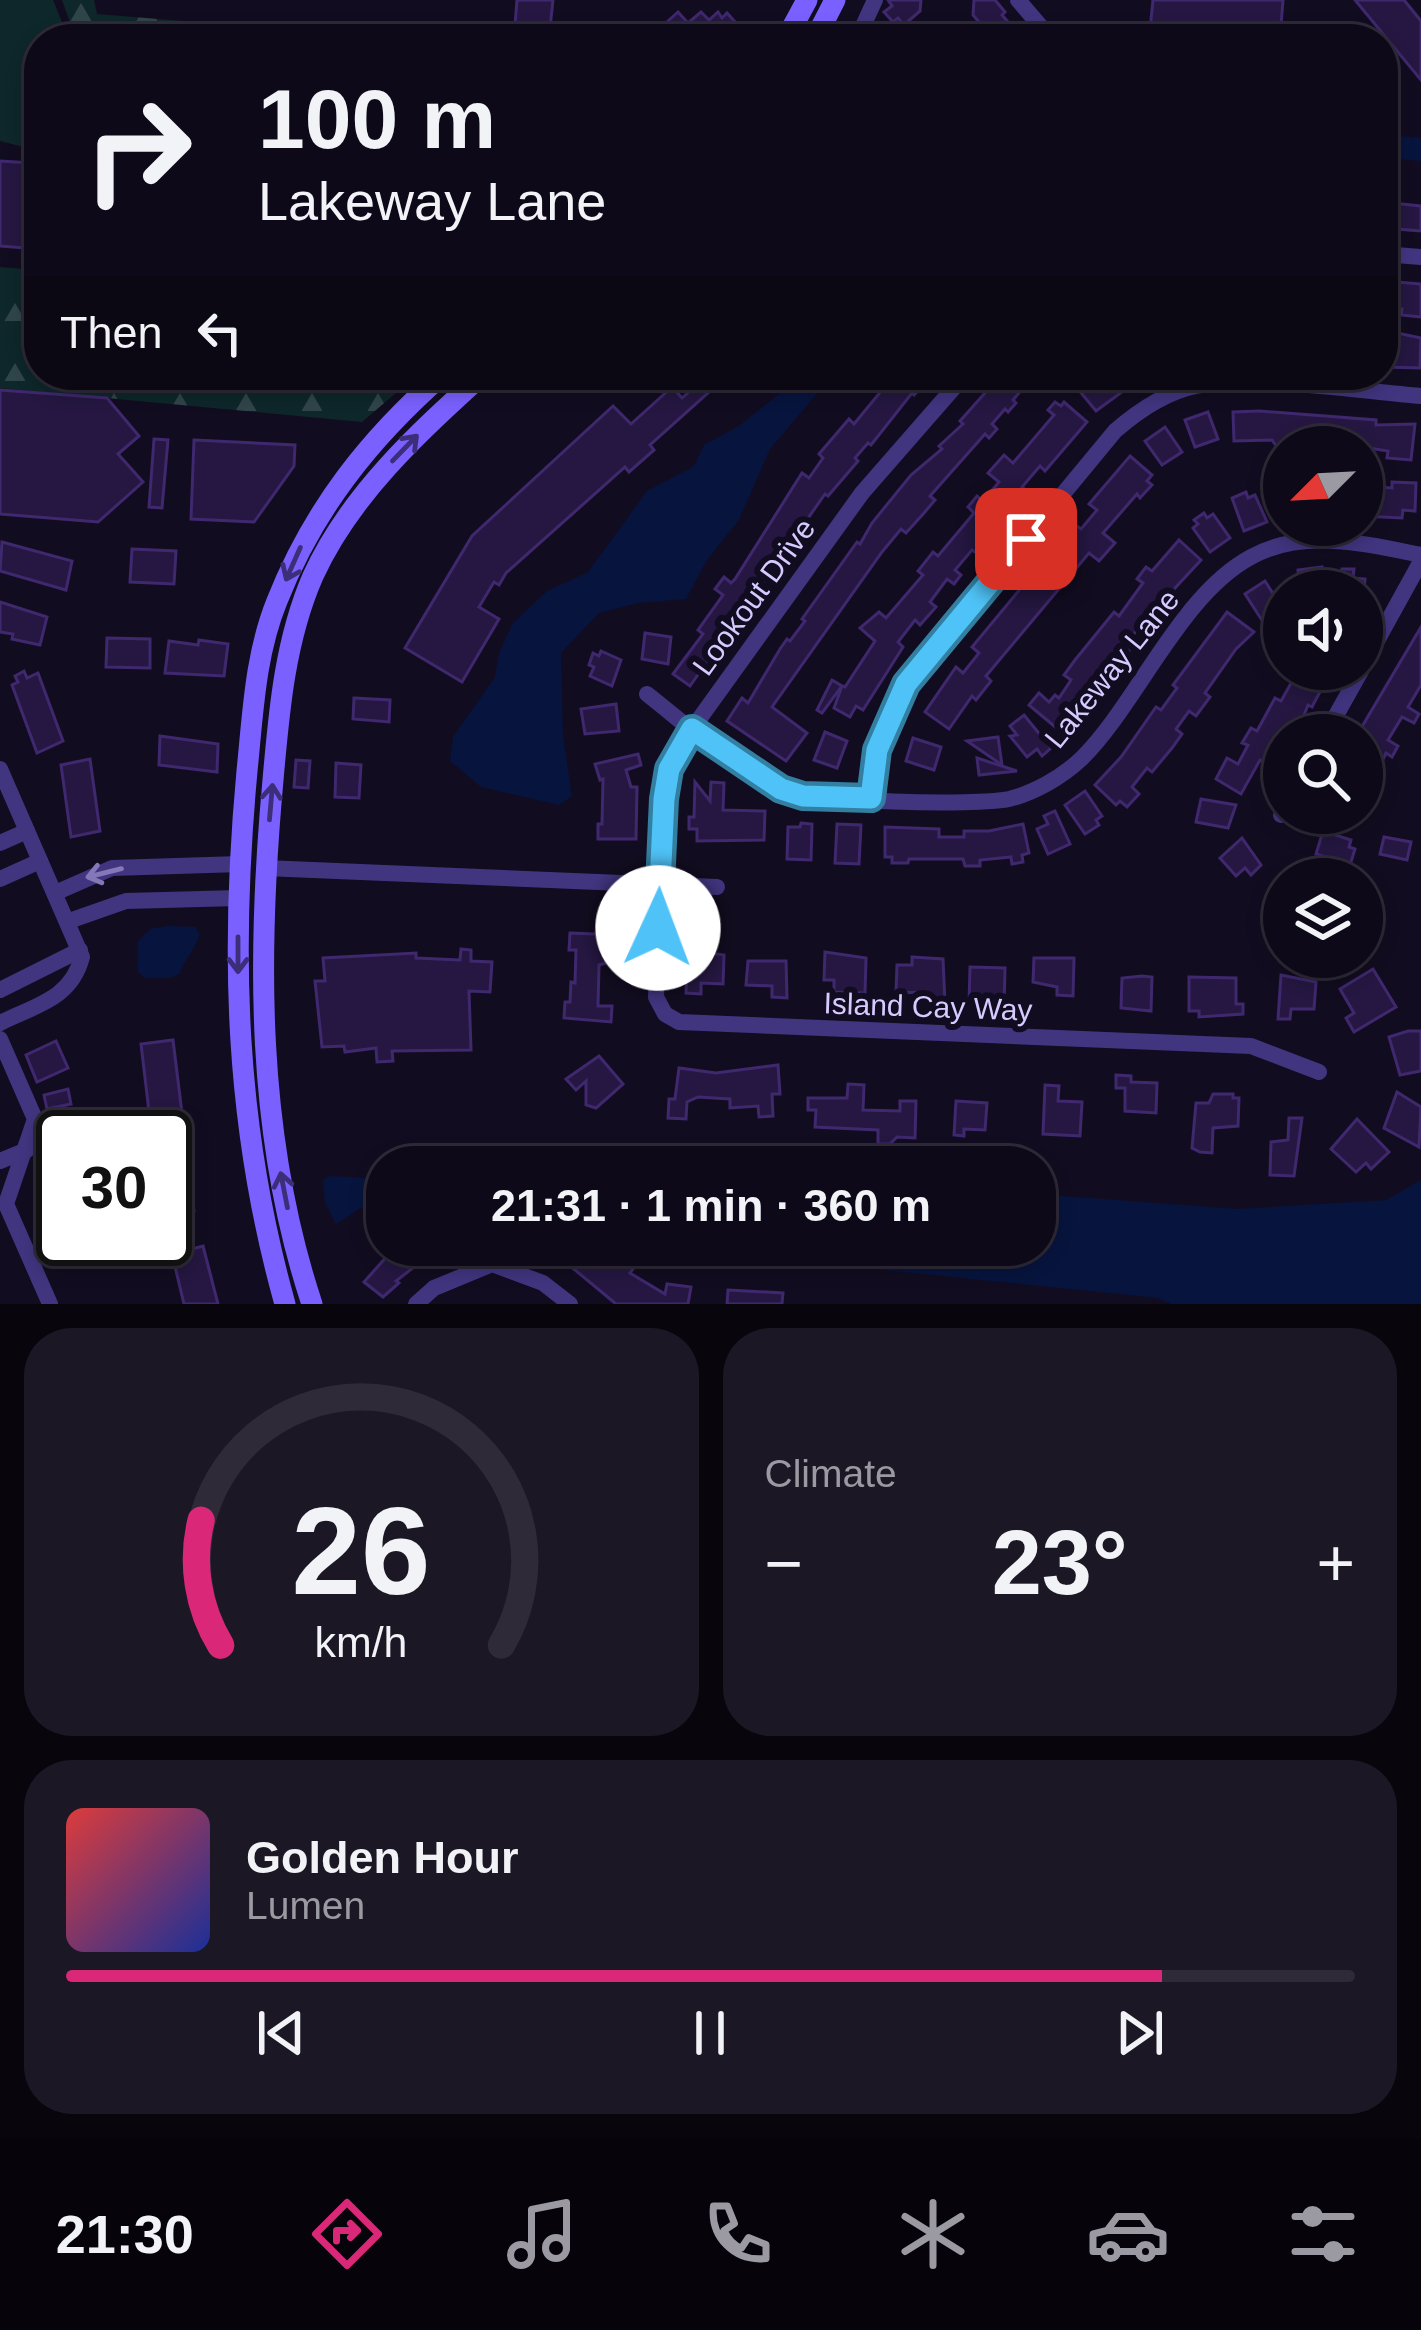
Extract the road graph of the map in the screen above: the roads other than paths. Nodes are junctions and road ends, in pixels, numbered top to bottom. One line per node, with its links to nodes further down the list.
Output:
1 (1018, 0): 2 (street)
2 (1039, 24)
3 (425, 390): 18 (main road, one-way to 18)
4 (467, 390): 19 (main road, one-way to 4)
5 (952, 390): 12 (street, Lookout Drive)
6 (1184, 390): 14 (street)
7 (1343, 390): 8 (street)
8 (1421, 396)
9 (1421, 558): 10 (street); 14 (street, Lakeway Lane)
10 (1383, 629)
11 (647, 694): 12 (street, Lakeway Lane)
12 (692, 729): 14 (street, Lakeway Lane); 21 (street, Lookout Drive)
13 (0, 769): 15 (street)
14 (871, 798)
15 (27, 831): 16 (street); 17 (street)
16 (0, 843)
17 (40, 861): 20 (street); 23 (street)
18 (241, 865): 23 (street, one-way to 23); 24 (main road)
19 (265, 868): 21 (street); 35 (main road, one-way to 19)
20 (0, 880)
21 (660, 883): 22 (street); 30 (street, Island Cay Way)
22 (717, 887)
23 (55, 893): 25 (street)
24 (238, 898): 25 (street); 34 (main road, one-way to 34)
25 (70, 921): 26 (street)
26 (80, 950): 27 (street); 28 (street)
27 (0, 990)
28 (0, 1023)
29 (0, 1040): 31 (street)
30 (1319, 1072)
31 (27, 1150): 32 (street); 33 (street)
32 (0, 1161)
33 (50, 1304)
34 (285, 1304)
35 (311, 1304)
36 (416, 1304): 37 (street)
37 (570, 1304)

